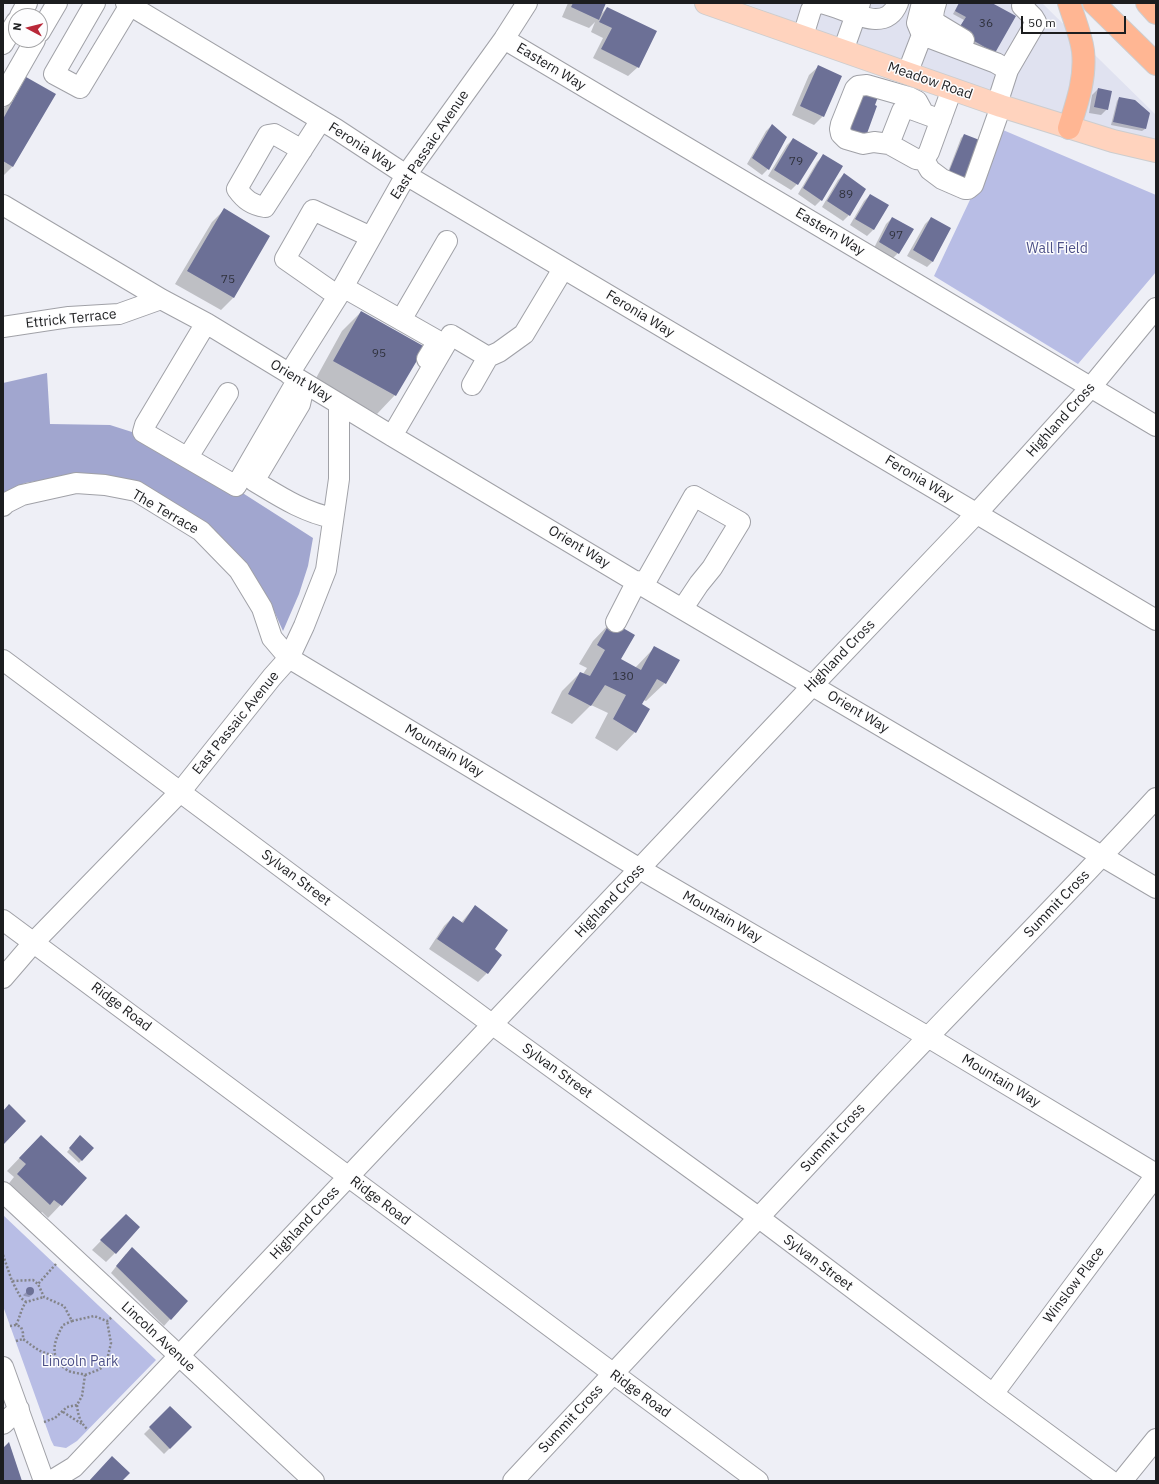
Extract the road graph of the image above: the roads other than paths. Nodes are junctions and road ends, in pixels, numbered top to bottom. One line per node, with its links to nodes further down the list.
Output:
1 (57, 3): 17 (street)
2 (95, 3): 13 (street)
3 (527, 3): 20 (street, East Passaic Avenue)
4 (706, 3): 19 (main road, Meadow Road)
5 (816, 3): 19 (street)
6 (819, 3): 15 (street)
7 (898, 3): 15 (street)
8 (922, 3): 18 (street)
9 (936, 3): 24 (street)
10 (1069, 3): 31 (highway)
11 (1094, 3): 23 (highway)
12 (1147, 3): 16 (highway)
13 (128, 4): 30 (street, Feronia Way)
14 (1021, 4): 24 (street)
15 (858, 9): 22 (street)
16 (1156, 13)
17 (48, 18)
18 (922, 35): 24 (street); 25 (street)
19 (803, 36): 22 (main road, Meadow Road)
20 (504, 39): 36 (street, East Passaic Avenue); 50 (street, Eastern Way)
21 (31, 48): 27 (street)
22 (843, 51): 25 (main road, Meadow Road)
23 (1156, 64)
24 (1002, 67): 28 (street)
25 (907, 74): 26 (main road, Meadow Road)
26 (952, 89): 28 (main road, Meadow Road); 29 (street)
27 (3, 96)
28 (999, 105): 31 (main road, Meadow Road); 35 (street)
29 (933, 116): 32 (street); 32 (street); 35 (street)
30 (321, 120): 33 (street); 36 (street, Feronia Way)
31 (1070, 128): 34 (main road, Meadow Road)
32 (889, 144): 35 (street)
33 (302, 150)
34 (1156, 151)
35 (924, 160)
36 (406, 175): 38 (street, East Passaic Avenue); 40 (street, Feronia Way)
37 (3, 205): 42 (street, Orient Way)
38 (371, 237): 41 (street, East Passaic Avenue); 41 (street)
39 (447, 241): 44 (street)
40 (563, 269): 47 (street); 57 (street, Feronia Way)
41 (340, 291): 44 (street); 48 (street, East Passaic Avenue)
42 (161, 299): 45 (street, Orient Way); 46 (street, Ettrick Terrace)
43 (1156, 308): 50 (street, Highland Cross)
44 (401, 320): 54 (street)
45 (206, 323): 48 (street, Orient Way); 55 (street)
46 (3, 327)
47 (488, 357): 49 (street); 54 (street)
48 (296, 378): 52 (street, Orient Way); 55 (street, East Passaic Avenue); 58 (street)
49 (472, 385)
50 (1091, 387): 53 (street, Eastern Way); 57 (street, Highland Cross)
51 (228, 393): 55 (street)
52 (339, 404): 54 (street, Orient Way); 58 (street, East Passaic Avenue)
53 (1156, 426)
54 (388, 434): 59 (street, Orient Way)
55 (188, 457)
56 (3, 506): 63 (street, The Terrace)
57 (977, 513): 61 (street, Feronia Way); 65 (street, Highland Cross)
58 (333, 518): 63 (street, East Passaic Avenue)
59 (640, 583): 60 (street, Orient Way); 60 (street); 62 (street)
60 (683, 608): 65 (street, Orient Way)
61 (1156, 620)
62 (616, 622)
63 (289, 658): 66 (street, East Passaic Avenue); 69 (street, Mountain Way)
64 (3, 660): 66 (street, Sylvan Street)
65 (813, 685): 68 (street, Orient Way); 69 (street, Highland Cross)
66 (180, 792): 72 (street, East Passaic Avenue); 74 (street, Sylvan Street)
67 (1156, 798): 68 (street, Summit Cross)
68 (1103, 856): 70 (street, Orient Way); 75 (street, Summit Cross)
69 (640, 869): 74 (street, Highland Cross); 75 (street, Mountain Way)
70 (1156, 888)
71 (3, 920): 72 (street, Ridge Road)
72 (34, 942): 73 (street, East Passaic Avenue); 77 (street, Ridge Road)
73 (3, 978)
74 (493, 1025): 77 (street, Highland Cross); 79 (street, Sylvan Street)
75 (928, 1037): 76 (street, Mountain Way); 79 (street, Summit Cross)
76 (1156, 1175): 83 (street, Winslow Place)
77 (348, 1178): 80 (street, Highland Cross); 82 (street, Ridge Road)
78 (3, 1192): 80 (street, Lincoln Avenue)
79 (758, 1217): 82 (street, Summit Cross); 83 (street, Sylvan Street)
80 (179, 1356): 88 (street, Highland Cross); 89 (street, Lincoln Avenue)
81 (3, 1367): 84 (street)
82 (614, 1374): 90 (street, Summit Cross); 91 (street, Ridge Road)
83 (993, 1394): 92 (street, Sylvan Street)
84 (19, 1410): 85 (street); 87 (street)
85 (3, 1424)
86 (1156, 1439): 93 (street)
87 (44, 1481)
88 (51, 1481)
89 (314, 1481)
90 (513, 1481)
91 (758, 1481)
92 (1111, 1481)
93 (1122, 1481)

